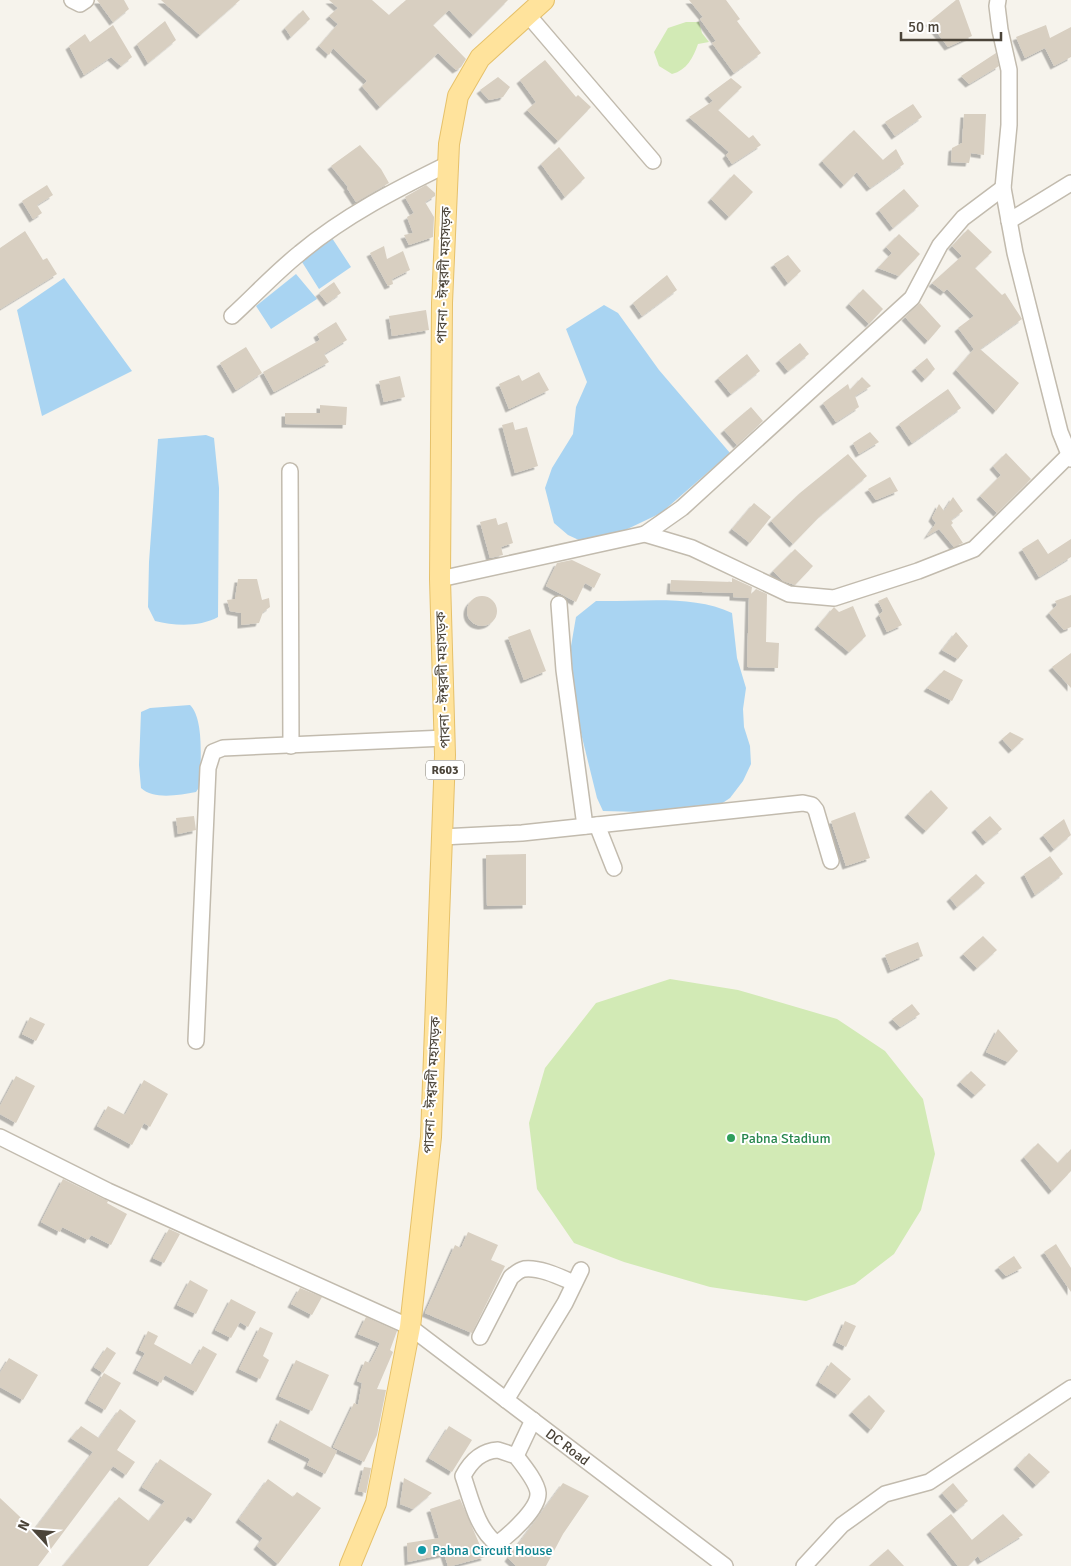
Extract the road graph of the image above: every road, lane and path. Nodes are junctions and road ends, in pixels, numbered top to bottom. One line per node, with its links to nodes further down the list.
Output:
1 (72, 0): 2 (street)
2 (86, 0)
3 (544, 0): 5 (main road, পাবনা - ঈশ্বরদী মহাসড়ক / R603)
4 (998, 0): 9 (street)
5 (528, 15): 6 (street); 7 (main road, পাবনা - ঈশ্বরদী মহাসড়ক / R603)
6 (652, 161)
7 (448, 164): 11 (street); 16 (main road, পাবনা - ঈশ্বরদী মহাসড়ক / R603)
8 (1071, 182): 10 (street)
9 (1003, 188): 10 (street); 15 (street)
10 (1009, 221): 12 (street)
11 (232, 316)
12 (1071, 454): 13 (street); 15 (street)
13 (1071, 460)
14 (290, 471): 19 (street)
15 (645, 534): 16 (street)
16 (440, 579): 18 (main road, পাবনা - ঈশ্বরদী মহাসড়ক / R603)
17 (559, 604): 20 (street)
18 (445, 738): 19 (street); 21 (main road, পাবনা - ঈশ্বরদী মহাসড়ক / R603)
19 (291, 746): 24 (street)
20 (591, 825): 21 (street); 22 (street); 23 (street)
21 (442, 837): 26 (main road, পাবনা - ঈশ্বরদী মহাসড়ক / R603)
22 (831, 861)
23 (614, 868)
24 (196, 1041)
25 (0, 1137): 26 (street, DC Road)
26 (410, 1327): 29 (street, DC Road); 32 (main road, পাবনা - ঈশ্বরদী মহাসড়ক / R603)
27 (480, 1337): 29 (street)
28 (1071, 1388): 34 (street)
29 (506, 1400): 30 (street, DC Road)
30 (533, 1420): 31 (street); 33 (street, DC Road)
31 (516, 1456): 31 (street)
32 (350, 1566)
33 (725, 1566)
34 (804, 1566)

